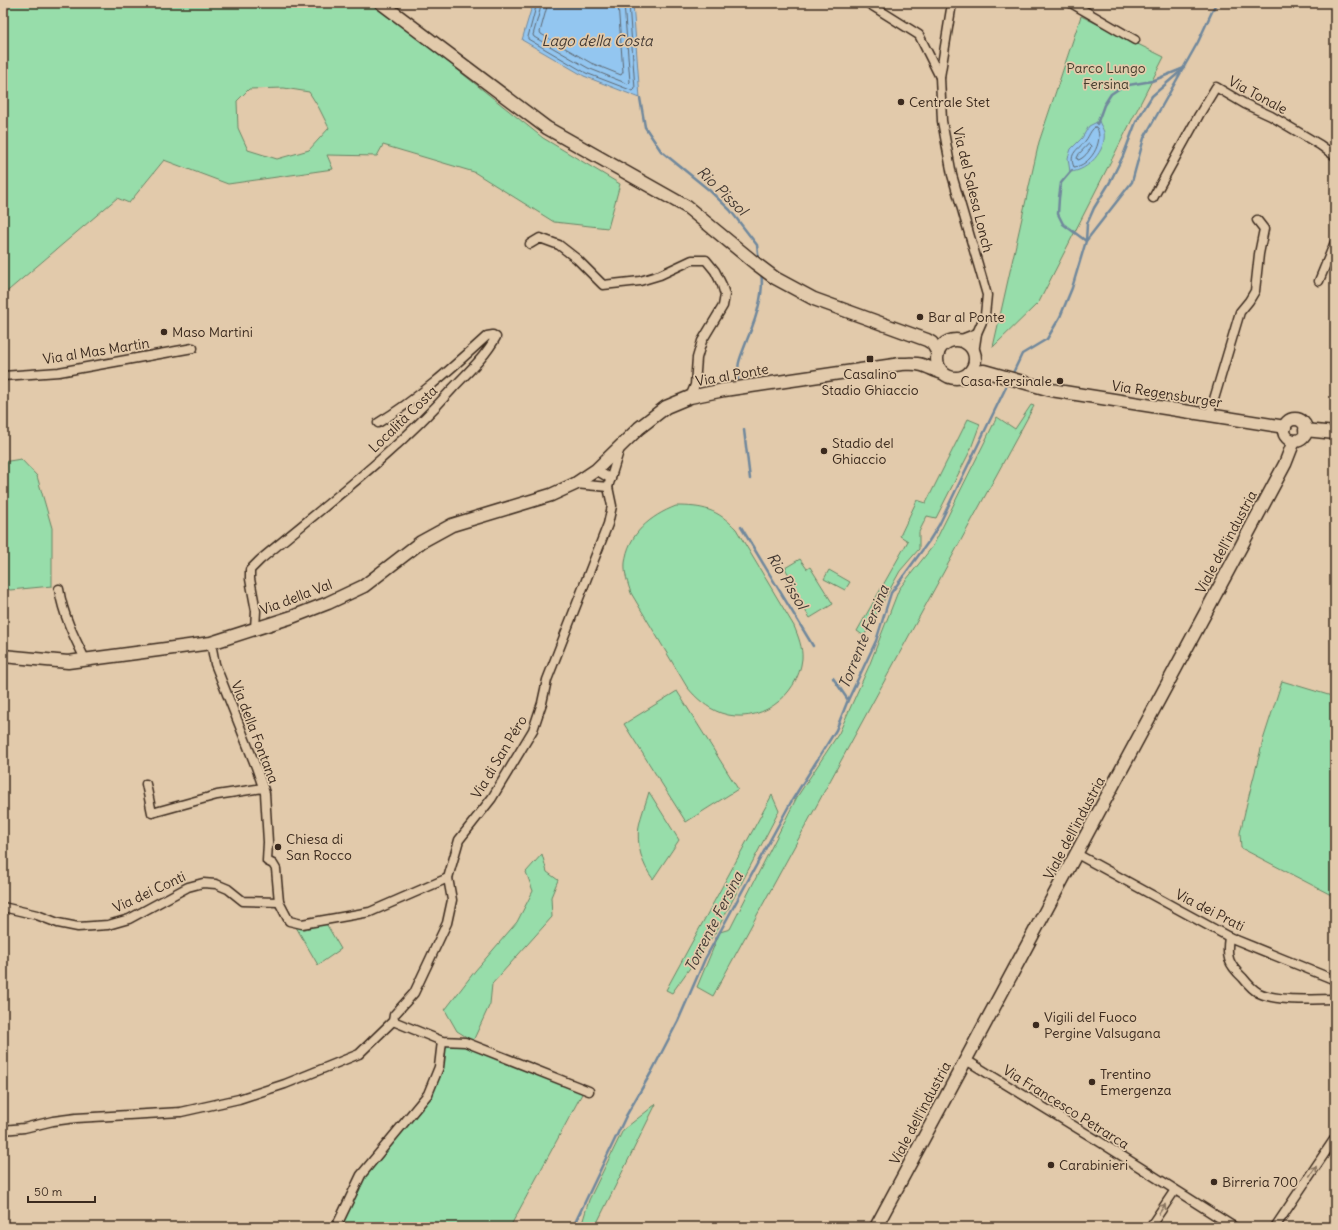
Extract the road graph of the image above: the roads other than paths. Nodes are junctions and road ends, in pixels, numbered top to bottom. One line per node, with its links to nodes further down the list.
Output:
1 (381, 3): 14 (street)
2 (868, 3): 6 (street)
3 (952, 3): 6 (street, Via del Salesa Lonch)
4 (1071, 3): 5 (street)
5 (1135, 40)
6 (940, 77): 13 (street, Via del Salesa Lonch)
7 (1335, 156): 8 (street, Via Tonale)
8 (1153, 198)
9 (1257, 220): 25 (street)
10 (1335, 242): 12 (street)
11 (530, 244): 24 (street)
12 (1319, 281)
13 (977, 332): 15 (street); 18 (street, Via del Salesa Lonch)
14 (912, 334): 15 (street); 17 (street)
15 (955, 340): 17 (street); 18 (street)
16 (193, 348): 23 (street, Via al Mas Martin)
17 (938, 355): 19 (street); 21 (street)
18 (974, 356): 20 (street); 22 (street)
19 (923, 365): 21 (street, Via al Ponte); 24 (street, Via al Ponte)
20 (984, 371): 22 (street); 25 (street, Via Regensburger)
21 (943, 373): 22 (street)
22 (968, 373)
23 (3, 376)
24 (690, 397): 31 (street, Via al Ponte)
25 (1209, 416): 27 (street, Via Regensburger)
26 (378, 424): 36 (street, Località Costa)
27 (1285, 427): 28 (street); 30 (street)
28 (1305, 430): 29 (street); 30 (street)
29 (1335, 433)
30 (1294, 441): 42 (street, Viale dell'industria)
31 (620, 447): 32 (street, Via al Ponte); 33 (street)
32 (596, 470): 33 (street); 34 (street, Via al Ponte)
33 (609, 483): 34 (street); 43 (street, Via di San Péro)
34 (575, 484): 36 (street, Via della Val)
35 (59, 589): 39 (street)
36 (255, 629): 37 (street, Via della Val)
37 (211, 643): 39 (street, Via della Val); 41 (street, Via della Fontana)
38 (3, 656): 39 (street, Via della Val)
39 (85, 659)
40 (146, 784): 41 (street)
41 (263, 788): 44 (street, Via della Fontana)
42 (1077, 854): 46 (street, Via dei Prati); 51 (street, Viale dell'industria)
43 (448, 878): 44 (street, Via della Fontana); 49 (street)
44 (279, 902): 45 (street, Via dei Conti)
45 (3, 906)
46 (1229, 937): 47 (street, Via dei Prati); 48 (street)
47 (1335, 980)
48 (1335, 999)
49 (393, 1021): 50 (street); 53 (street)
50 (442, 1041): 52 (street); 56 (street)
51 (966, 1060): 55 (street, Via Francesco Petrarca); 57 (street, Viale dell'industria)
52 (589, 1091)
53 (3, 1130)
54 (1335, 1138): 60 (street, one-way to 54)
55 (1175, 1190): 58 (street, one-way to 55); 59 (street, Via Francesco Petrarca)
56 (338, 1227)
57 (876, 1227)
58 (1150, 1227)
59 (1234, 1227)
60 (1276, 1227)

